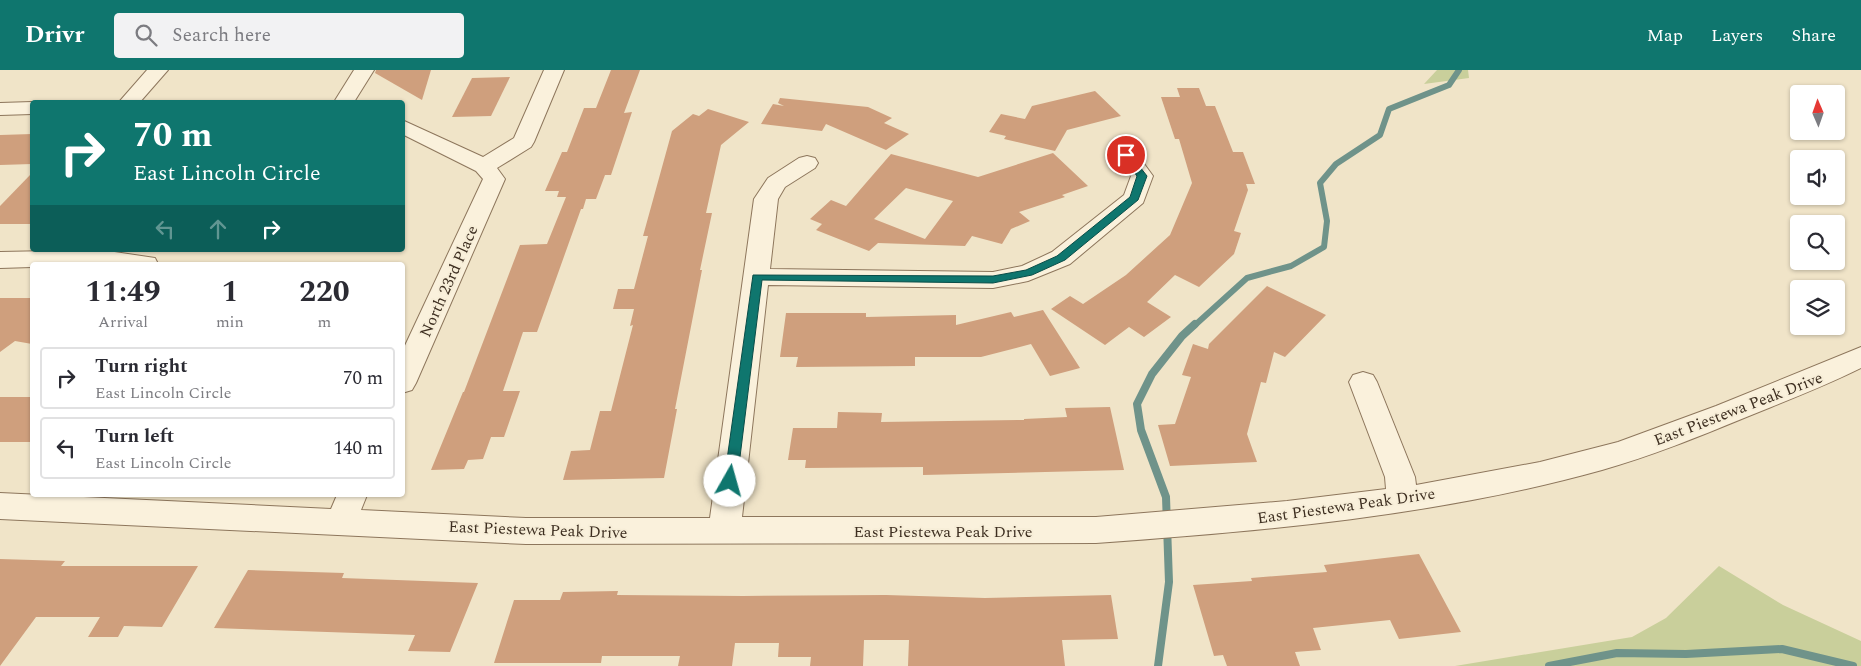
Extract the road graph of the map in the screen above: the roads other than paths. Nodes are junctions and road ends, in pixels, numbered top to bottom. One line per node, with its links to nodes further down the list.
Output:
1 (158, 70): 4 (street)
2 (364, 70): 5 (street)
3 (554, 70): 11 (street)
4 (131, 100)
5 (345, 100)
6 (0, 108): 7 (street)
7 (30, 108)
8 (405, 128): 11 (street)
9 (1126, 155): 14 (street)
10 (807, 163): 14 (street)
11 (489, 172): 16 (street, North 23rd Place)
12 (0, 260): 13 (street)
13 (131, 262)
14 (757, 277): 21 (street)
15 (1861, 357): 18 (street, East Piestewa Peak Drive)
16 (405, 376)
17 (1363, 382): 18 (street)
18 (1403, 500): 21 (street, East Piestewa Peak Drive)
19 (0, 506): 20 (street, East Piestewa Peak Drive)
20 (347, 508): 21 (street, East Piestewa Peak Drive)
21 (724, 532)

